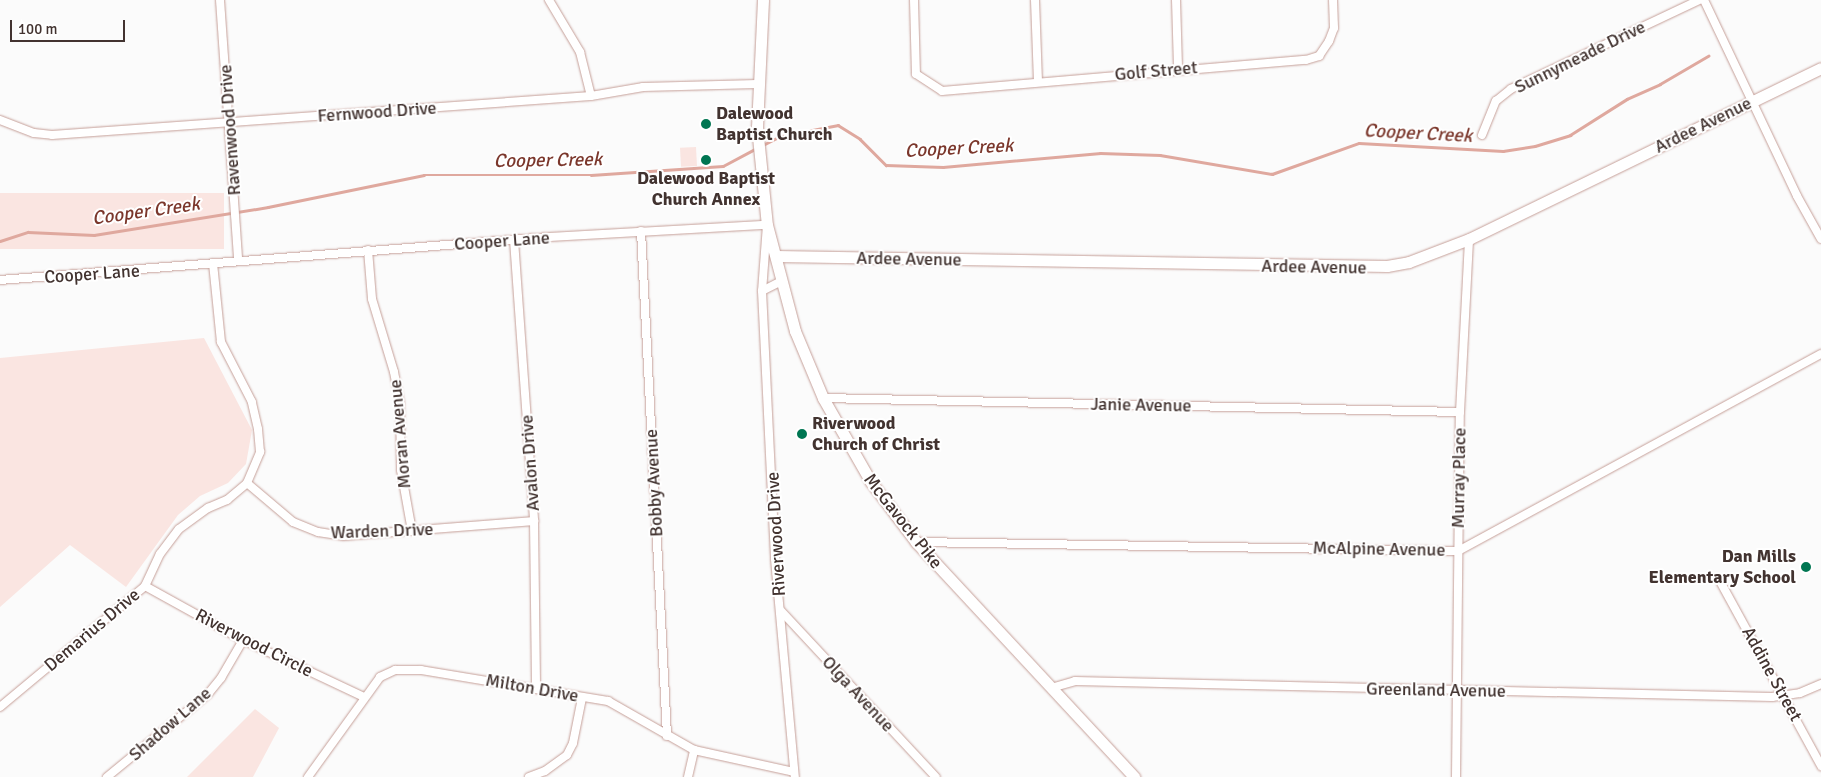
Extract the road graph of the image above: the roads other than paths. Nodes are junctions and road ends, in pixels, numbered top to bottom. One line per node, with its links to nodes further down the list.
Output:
1 (220, 0): 17 (street, Ravenwood Drive)
2 (549, 0): 14 (street)
3 (764, 0): 13 (street, McGavock Pike)
4 (914, 0): 12 (street, Golf Street)
5 (1035, 0): 12 (street)
6 (1176, 0): 11 (street)
7 (1333, 0): 11 (street, Golf Street)
8 (1699, 0): 18 (street, Sunnymeade Drive)
9 (1704, 0): 15 (street)
10 (1821, 68): 15 (street, Ardee Avenue)
11 (1178, 69): 12 (street, Golf Street)
12 (1038, 82)
13 (757, 84): 14 (street, Fernwood Drive); 19 (street, McGavock Pike)
14 (591, 96): 17 (street, Fernwood Drive)
15 (1752, 102): 21 (street, Ardee Avenue); 22 (street)
16 (0, 120): 17 (street, Fernwood Drive)
17 (230, 123): 26 (street, Ravenwood Drive)
18 (1482, 135)
19 (767, 225): 20 (street, Cooper Lane); 25 (street, McGavock Pike); 27 (street, Riverwood Drive)
20 (641, 231): 23 (street, Cooper Lane); 52 (street, Bobby Avenue)
21 (1469, 239): 25 (street, Ardee Avenue); 34 (street, Murray Place)
22 (1821, 239)
23 (514, 240): 24 (street, Cooper Lane); 36 (street, Avalon Drive)
24 (368, 250): 26 (street, Cooper Lane); 37 (street, Moran Avenue)
25 (776, 256): 27 (street, Ardee Avenue); 30 (street, McGavock Pike)
26 (238, 260): 28 (street, Cooper Lane)
27 (764, 262): 31 (street, Riverwood Drive)
28 (213, 263): 29 (street, Cooper Lane); 35 (street, Demarius Drive)
29 (0, 280)
30 (780, 282): 31 (street); 33 (street, McGavock Pike)
31 (762, 291): 42 (street, Riverwood Drive)
32 (1821, 354): 39 (street, McAlpine Avenue)
33 (823, 398): 34 (street, Janie Avenue); 38 (street, McGavock Pike)
34 (1460, 412): 39 (street, Murray Place)
35 (247, 483): 37 (street, Warden Drive); 41 (street, Demarius Drive)
36 (534, 521): 37 (street, Warden Drive); 45 (street, Avalon Drive)
37 (412, 531)
38 (916, 542): 39 (street, McAlpine Avenue); 46 (street, McGavock Pike)
39 (1458, 551): 47 (street, Murray Place)
40 (1721, 583): 48 (street, Addine Street)
41 (145, 586): 43 (street, Riverwood Circle); 51 (street, Demarius Drive)
42 (781, 611): 55 (street, Riverwood Drive); 60 (street, Olga Avenue)
43 (244, 640): 49 (street, Riverwood Circle); 56 (street, Shadow Lane)
44 (1821, 684): 48 (street, Greenland Avenue)
45 (536, 687): 49 (street, Milton Drive); 50 (street, Milton Drive)
46 (1051, 688): 47 (street, Greenland Avenue); 61 (street, McGavock Pike)
47 (1458, 691): 48 (street, Greenland Avenue); 62 (street, Murray Place)
48 (1784, 696): 54 (street, Addine Street)
49 (364, 697): 57 (street, Milton Drive)
50 (582, 698): 52 (street, Milton Drive); 58 (street)
51 (0, 707)
52 (668, 736): 53 (street, Milton Drive)
53 (694, 750): 55 (street, Milton Drive); 59 (street)
54 (1821, 766)
55 (794, 774)
56 (107, 777)
57 (308, 777)
58 (529, 777)
59 (688, 777)
60 (936, 777)
61 (1134, 777)
62 (1456, 777)

